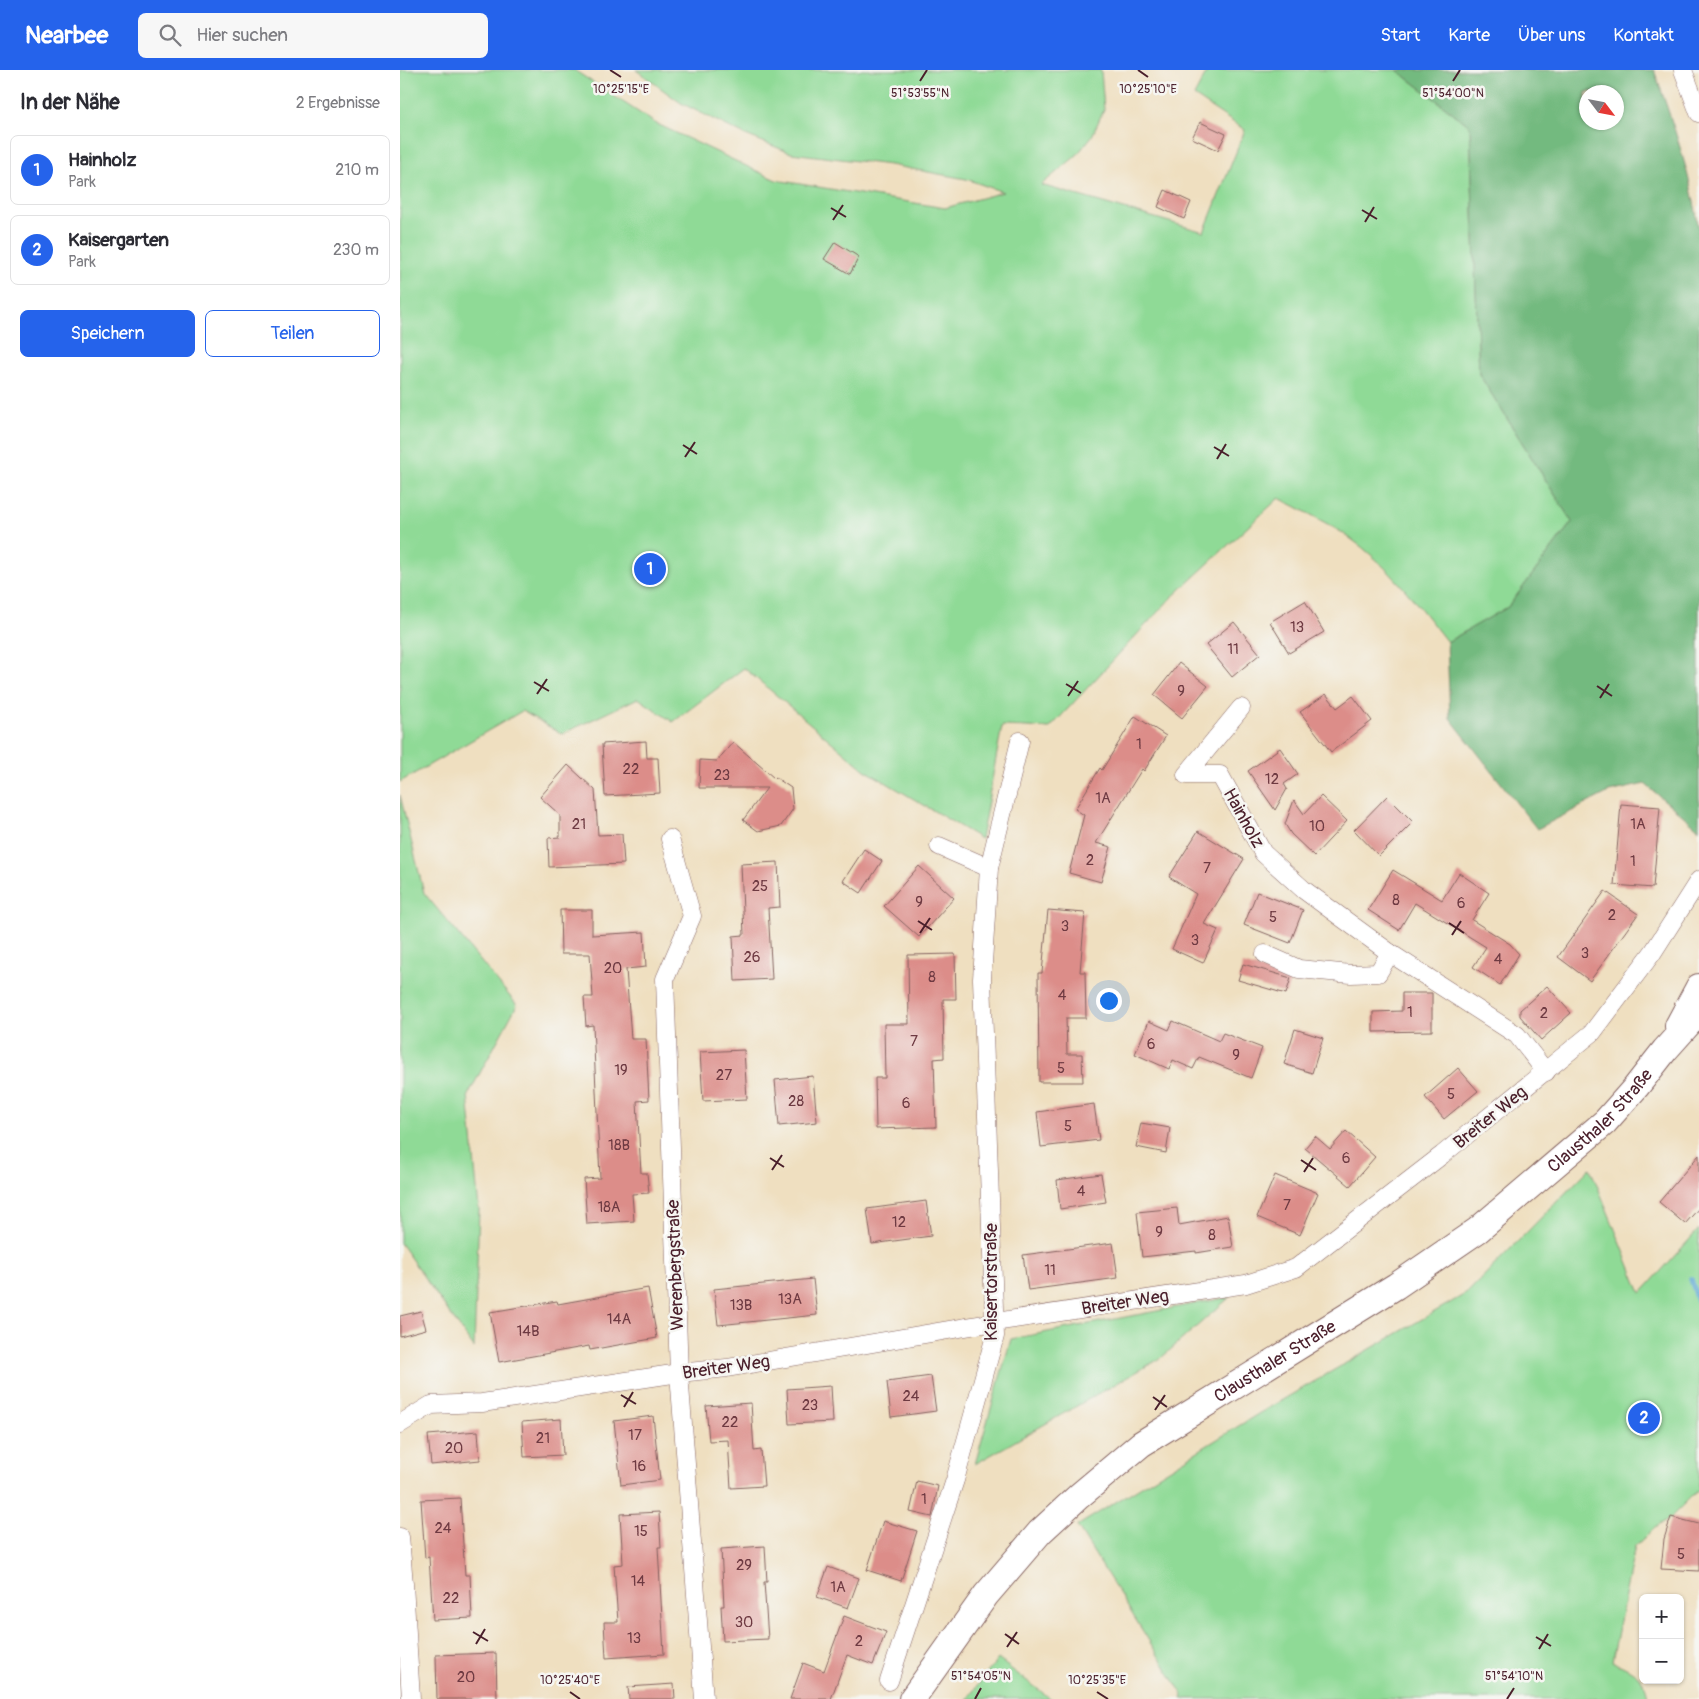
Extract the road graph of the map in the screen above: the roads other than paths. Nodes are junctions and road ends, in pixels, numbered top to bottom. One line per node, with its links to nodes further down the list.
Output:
1 (1683, 70): 2 (street)
2 (1699, 113)
3 (1242, 708): 9 (street, Hainholz)
4 (1020, 741): 7 (street, Kaisertorstraße)
5 (670, 840): 16 (street, Werenbergstraße)
6 (939, 846): 7 (street)
7 (989, 868): 15 (street, Kaisertorstraße)
8 (1699, 880): 14 (street, Breiter Weg)
9 (1390, 953): 10 (street); 14 (street, Hainholz)
10 (1265, 954)
11 (1699, 987): 13 (main road, Clausthaler Straße)
12 (1699, 1012): 13 (main road, Clausthaler Straße)
13 (1665, 1050): 22 (main road, Clausthaler Straße)
14 (1546, 1072): 15 (street, Breiter Weg)
15 (995, 1322): 16 (street, Breiter Weg); 19 (street, Kaisertorstraße)
16 (679, 1373): 17 (street, Breiter Weg); 21 (street, Werenbergstraße)
17 (400, 1425)
18 (400, 1537): 20 (street)
19 (889, 1681)
20 (411, 1699)
21 (704, 1699)
22 (912, 1699)

